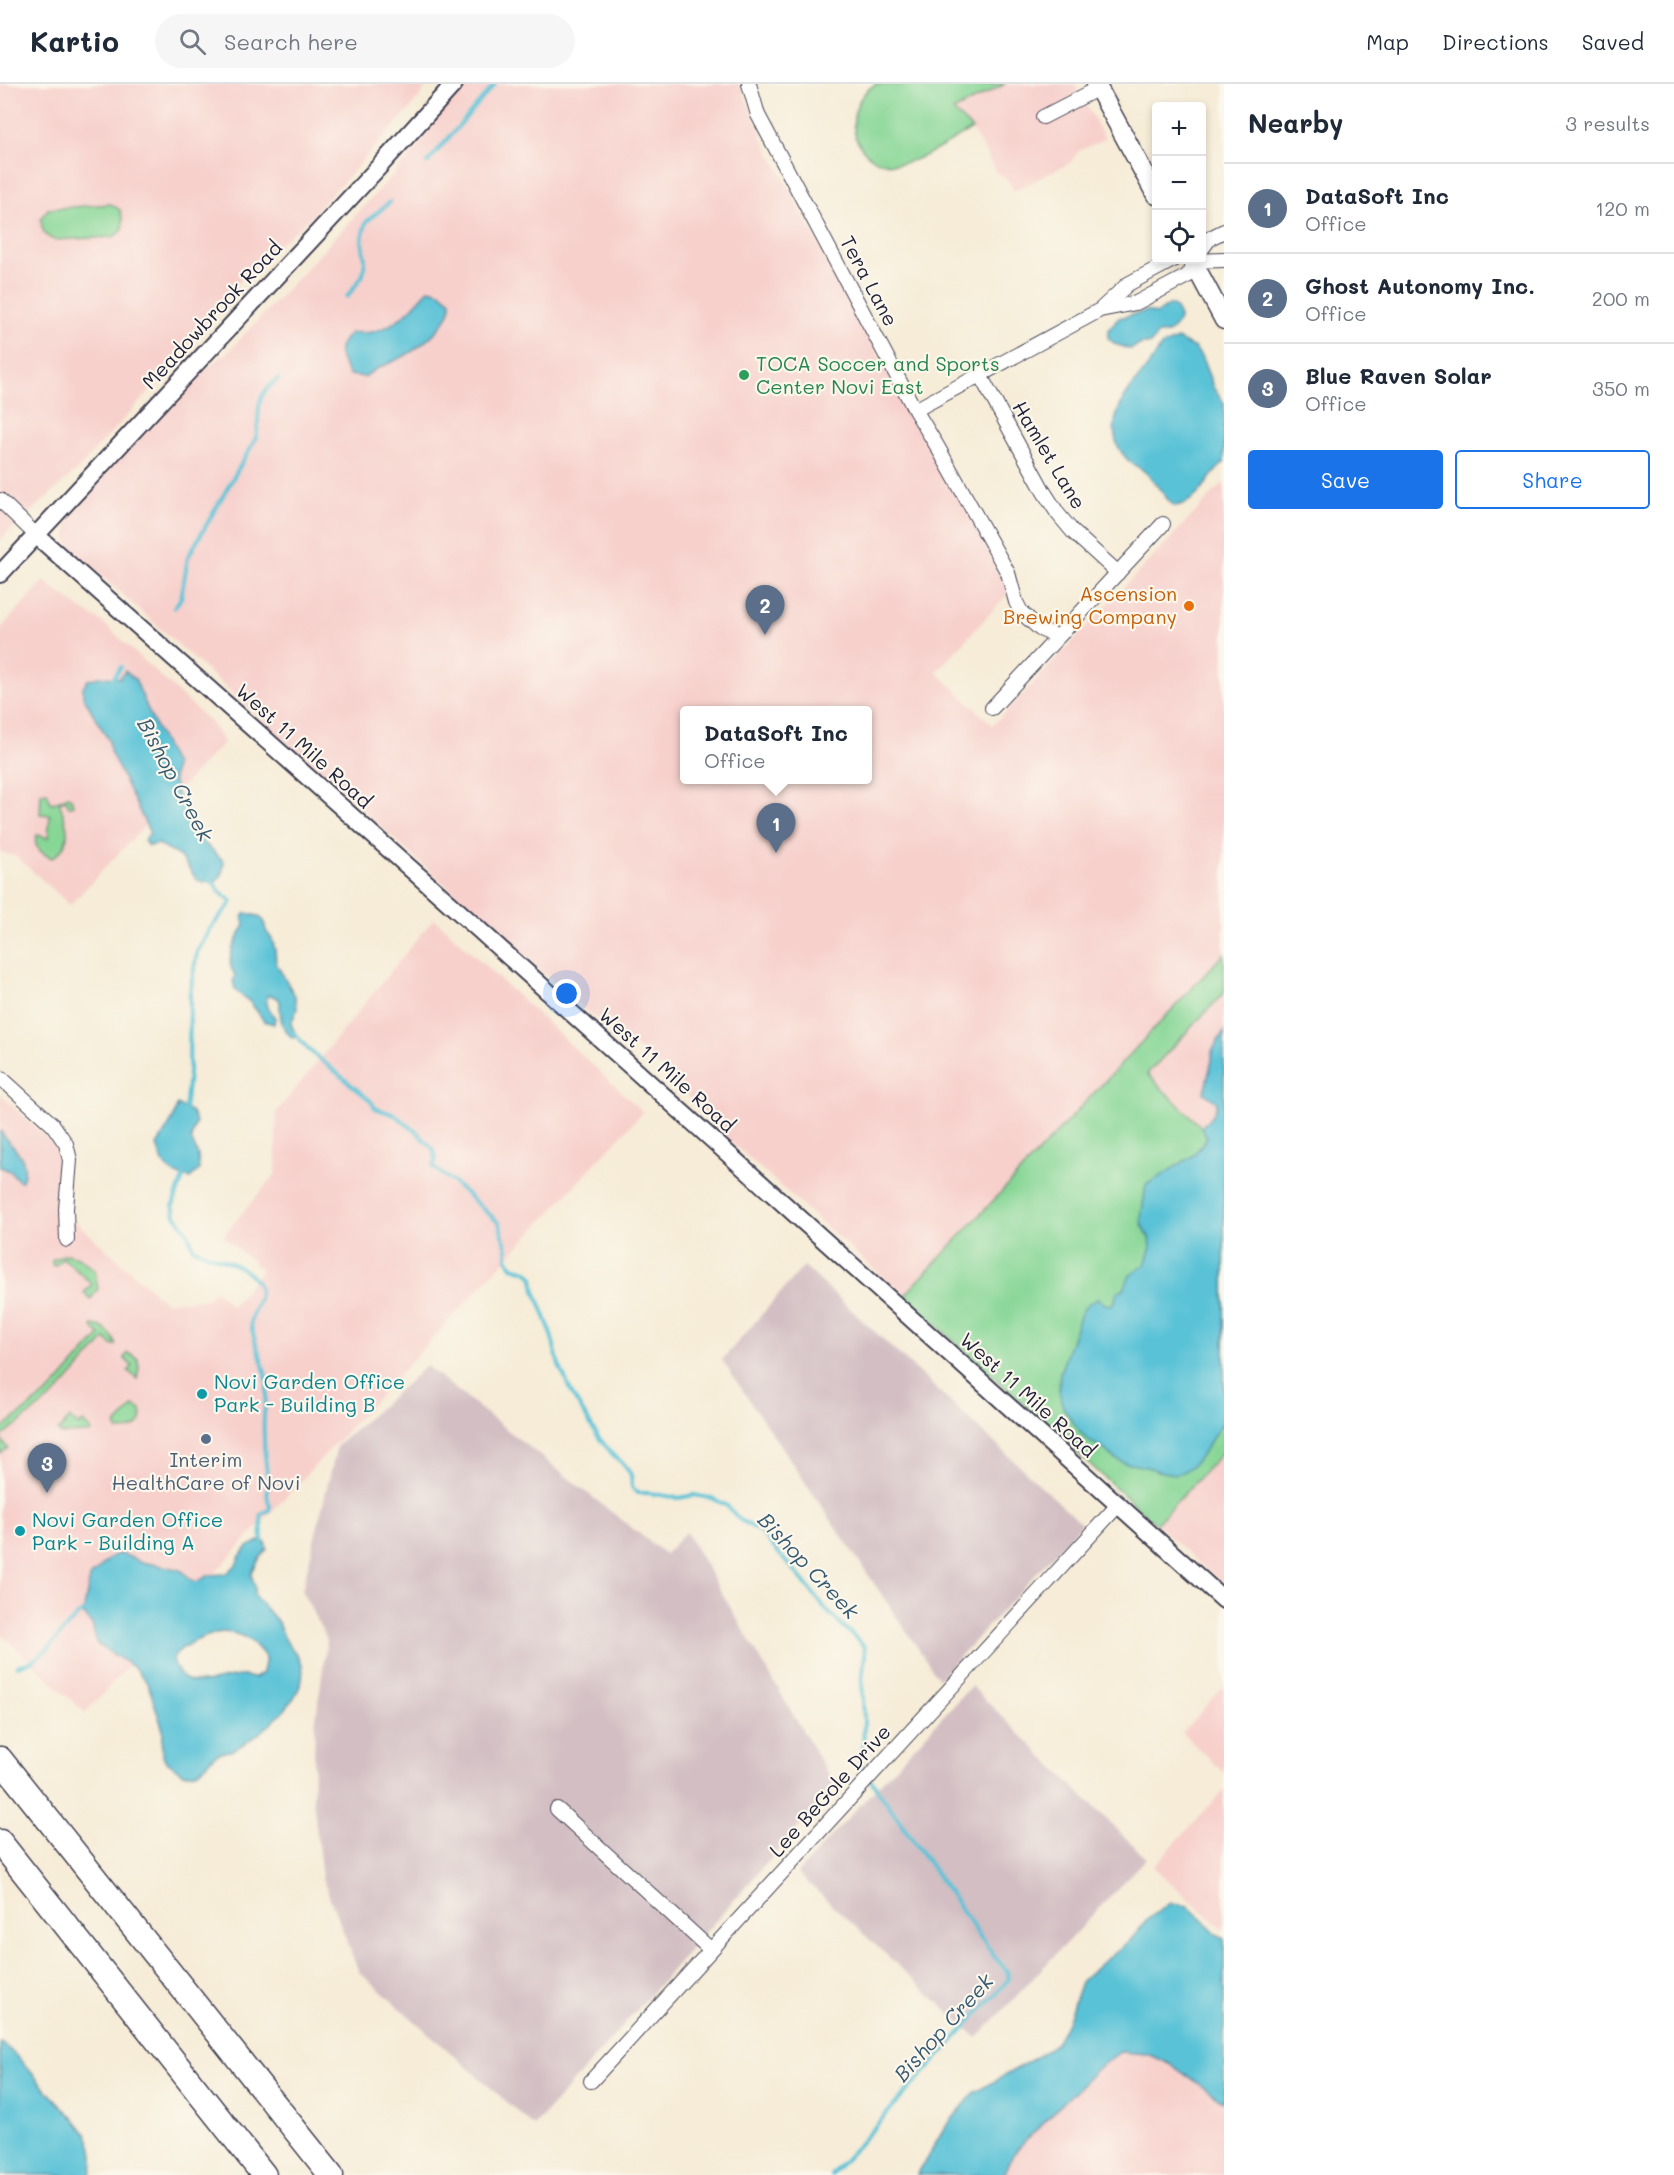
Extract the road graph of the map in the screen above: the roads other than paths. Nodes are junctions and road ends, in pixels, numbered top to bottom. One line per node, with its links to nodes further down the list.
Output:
1 (454, 84): 19 (street, Meadowbrook Road)
2 (749, 84): 16 (street, Tera Lane)
3 (1097, 86): 4 (street); 5 (main road)
4 (1043, 117)
5 (1152, 188)
6 (1224, 231): 7 (street)
7 (1206, 243)
8 (1206, 259): 9 (street)
9 (1224, 260)
10 (1166, 264): 13 (street)
11 (1192, 264): 13 (street)
12 (1196, 264): 14 (main road)
13 (1100, 310): 15 (street)
14 (1224, 320)
15 (980, 375): 16 (street); 20 (street, Hamlet Lane)
16 (915, 410): 22 (street, Tera Lane)
17 (0, 500): 19 (street, West 11 Mile Road)
18 (1163, 524): 20 (street)
19 (36, 535): 21 (street, Meadowbrook Road); 26 (street, West 11 Mile Road)
20 (1118, 573): 22 (street)
21 (0, 574)
22 (1058, 637): 23 (street)
23 (992, 708)
24 (0, 1077): 25 (street)
25 (67, 1240)
26 (1119, 1504): 27 (street, West 11 Mile Road); 31 (street, Lee BeGole Drive)
27 (1224, 1600)
28 (0, 1760): 34 (highway)
29 (556, 1809): 31 (street)
30 (0, 1842): 33 (highway)
31 (711, 1950): 32 (street, Lee BeGole Drive)
32 (591, 2081)
33 (264, 2175)
34 (331, 2175)

